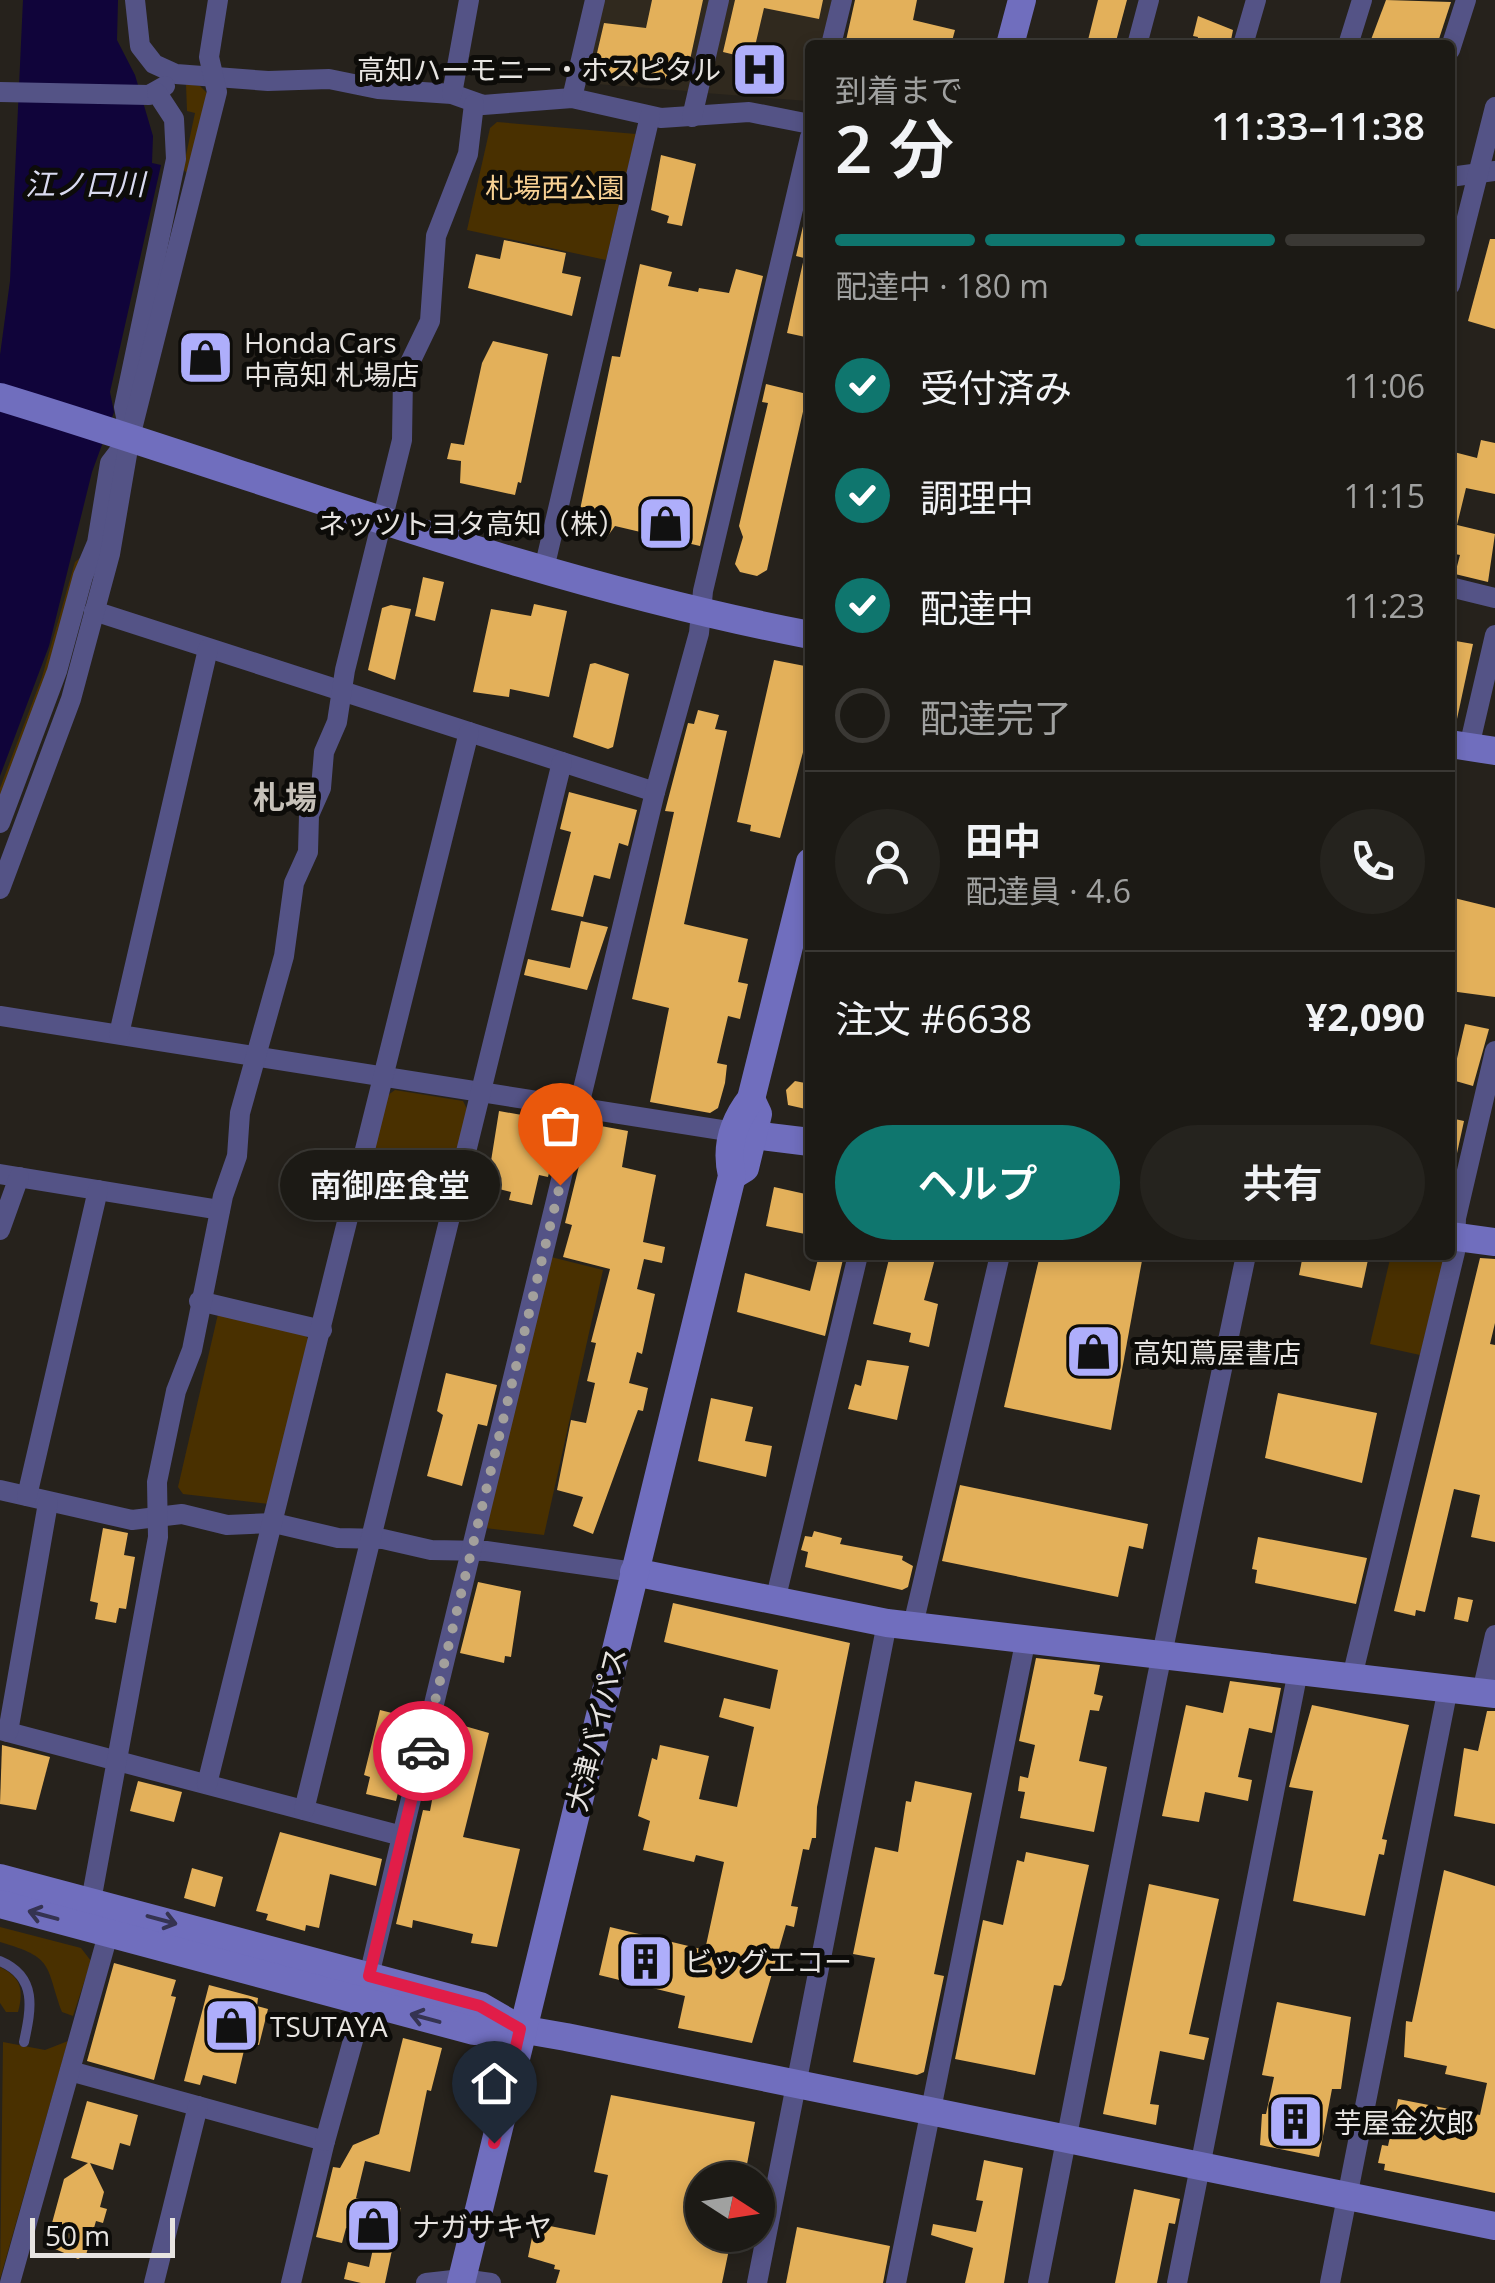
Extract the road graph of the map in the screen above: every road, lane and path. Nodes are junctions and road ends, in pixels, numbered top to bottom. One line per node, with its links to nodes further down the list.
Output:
1 (134, 0): 18 (street)
2 (218, 0): 19 (street)
3 (470, 0): 22 (street)
4 (595, 0): 23 (street)
5 (720, 0): 27 (street)
6 (842, 0): 12 (street)
7 (1022, 0): 13 (street)
8 (1150, 0): 14 (street)
9 (1256, 0): 15 (street)
10 (1362, 0): 16 (street)
11 (1466, 0): 17 (street)
12 (833, 40)
13 (1011, 40)
14 (1138, 40)
15 (1244, 40)
16 (1350, 40)
17 (1453, 40)
18 (172, 72): 19 (street); 21 (street)
19 (212, 76): 22 (street); 34 (street)
20 (8, 92): 21 (street)
21 (153, 94): 34 (street)
22 (452, 94): 24 (street)
23 (572, 98): 24 (street); 26 (street)
24 (474, 104): 35 (street)
25 (1495, 107): 30 (street)
26 (650, 116): 27 (street); 36 (street)
27 (692, 117): 28 (street)
28 (805, 123)
29 (805, 160): 40 (street)
30 (1486, 171): 31 (street); 32 (street)
31 (1455, 176)
32 (1455, 269)
33 (0, 397): 34 (street)
34 (121, 434): 35 (street); 39 (street); 49 (street)
35 (383, 519): 36 (street); 44 (street)
36 (544, 570): 40 (street)
37 (1455, 588): 38 (street)
38 (1495, 598)
39 (94, 612): 43 (street); 51 (street)
40 (700, 613): 41 (street); 48 (street)
41 (805, 634)
42 (1495, 635): 46 (street)
43 (208, 649): 44 (street); 53 (street)
44 (342, 690): 45 (street); 55 (street)
45 (468, 732): 47 (street); 56 (street)
46 (1471, 747)
47 (562, 762): 48 (street); 57 (street)
48 (656, 792): 58 (street)
49 (0, 823)
50 (805, 882): 59 (street)
51 (0, 889)
52 (0, 1016): 53 (street)
53 (119, 1034): 55 (street)
54 (1495, 1050): 64 (street)
55 (259, 1056): 56 (street); 63 (street)
56 (384, 1076): 57 (street); 73 (street)
57 (482, 1092): 58 (street); 79 (street)
58 (579, 1107): 59 (street); 80 (street)
59 (744, 1133): 60 (street); 81 (street, 大津バイパス)
60 (805, 1141)
61 (10, 1176): 62 (street); 65 (street)
62 (98, 1190): 63 (street); 75 (street)
63 (220, 1210): 72 (street)
64 (1455, 1224)
65 (0, 1230)
66 (1455, 1236): 67 (street)
67 (1495, 1242)
68 (857, 1260): 82 (street)
69 (999, 1260): 83 (street)
70 (1245, 1260): 86 (street)
71 (1448, 1260): 88 (street)
72 (199, 1301): 73 (street); 77 (street)
73 (322, 1330): 78 (street)
74 (0, 1490): 75 (street)
75 (27, 1496): 76 (street)
76 (48, 1502): 77 (street); 91 (street)
77 (156, 1516): 78 (street); 92 (street)
78 (274, 1524): 79 (street); 93 (street)
79 (372, 1538): 80 (street); 94 (street)
80 (471, 1551): 81 (street); 95 (street)
81 (634, 1572): 82 (street); 101 (street, 大津バイパス)
82 (775, 1600): 83 (street)
83 (900, 1624): 85 (street); 104 (street)
84 (1495, 1634): 90 (street)
85 (1026, 1638): 86 (street); 106 (street)
86 (1164, 1654): 87 (street); 107 (street)
87 (1298, 1671): 88 (street); 109 (street)
88 (1352, 1677): 89 (street)
89 (1448, 1688): 90 (street); 110 (street)
90 (1488, 1693)
91 (4, 1731): 92 (street)
92 (116, 1762): 93 (street); 98 (street)
93 (208, 1784): 94 (street)
94 (304, 1810): 95 (street)
95 (402, 1836): 100 (street)
96 (0, 1878): 98 (street)
97 (0, 1904): 98 (street, one-way to 97)
98 (105, 1913): 100 (street); 103 (street)
99 (0, 1961): 102 (lane)
100 (366, 1988): 101 (street); 108 (street)
101 (520, 2029): 104 (street); 112 (street, 大津バイパス)
102 (24, 2042)
103 (70, 2071): 105 (street); 113 (street)
104 (796, 2084): 106 (street); 118 (street)
105 (198, 2106): 108 (street); 114 (street)
106 (930, 2112): 107 (street); 119 (street)
107 (1067, 2139): 109 (street); 120 (street)
108 (325, 2141): 115 (street)
109 (1200, 2166): 110 (street); 121 (street)
110 (1348, 2196): 111 (street); 122 (street)
111 (1495, 2226)
112 (461, 2281): 116 (street); 117 (street)
113 (10, 2283)
114 (154, 2283)
115 (291, 2283)
116 (426, 2283)
117 (492, 2283)
118 (756, 2283)
119 (896, 2283)
120 (1038, 2283)
121 (1178, 2283)
122 (1330, 2283)

